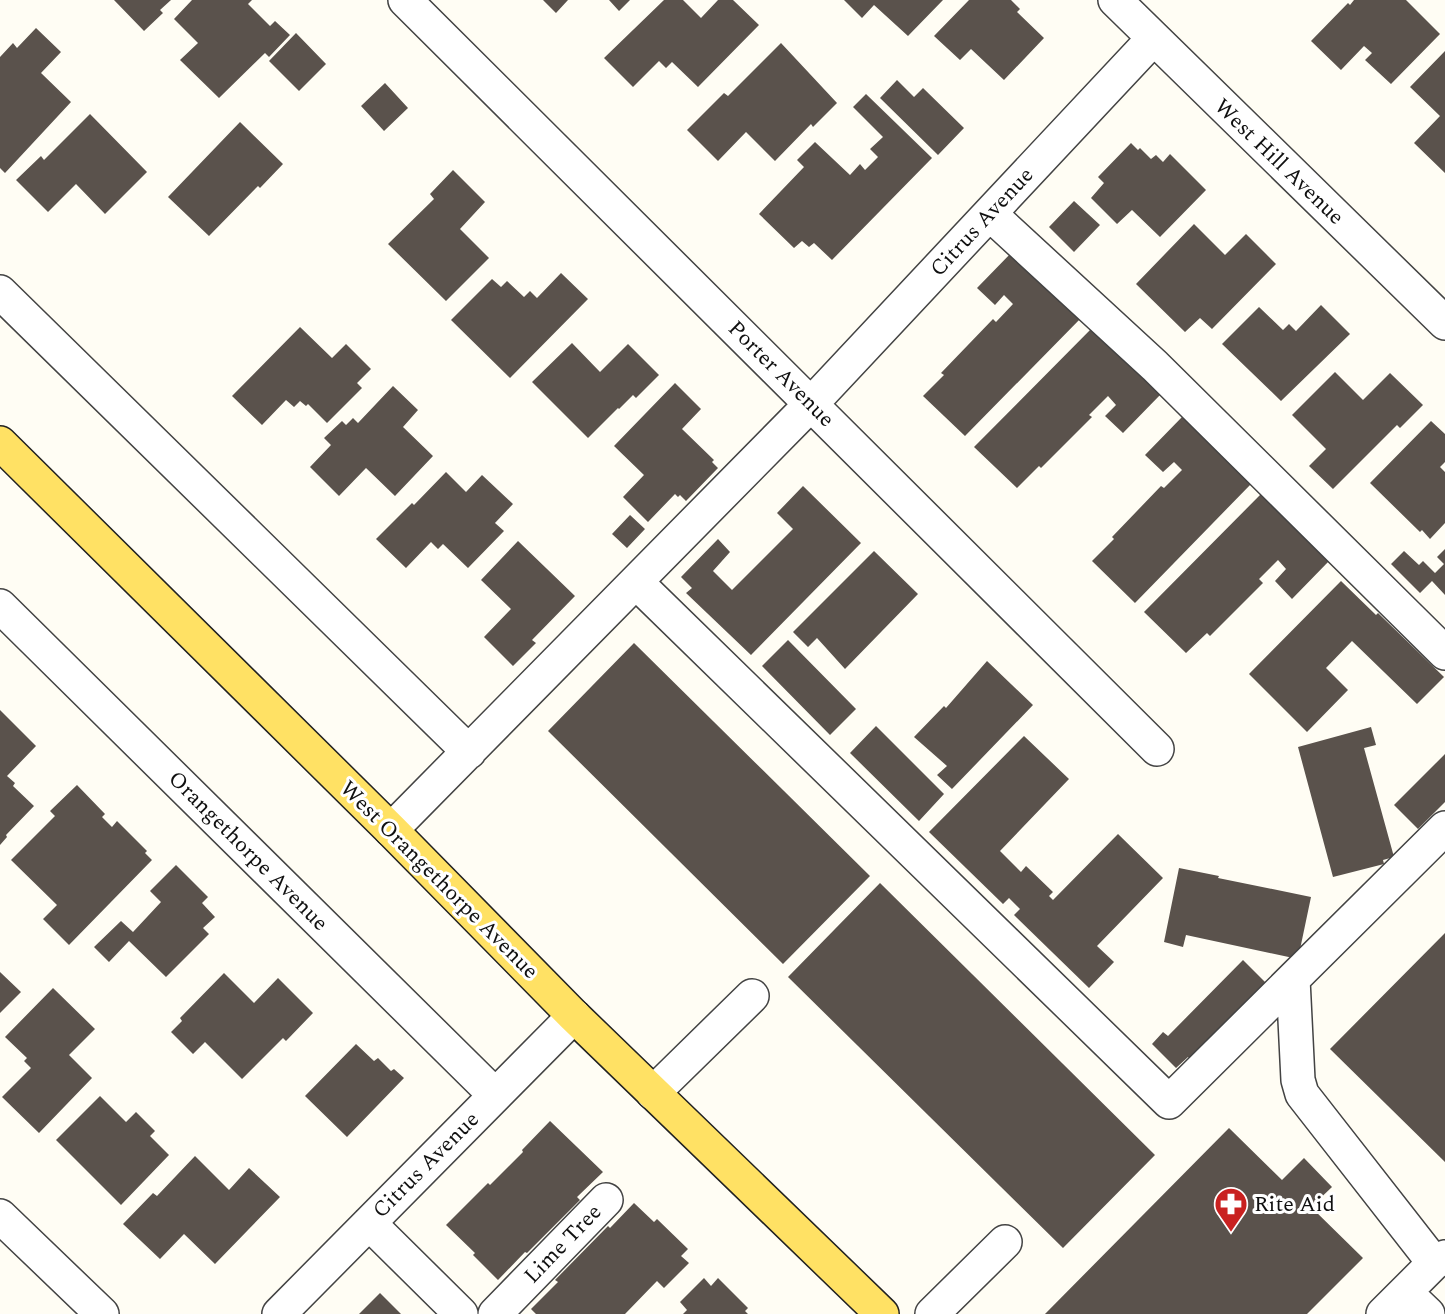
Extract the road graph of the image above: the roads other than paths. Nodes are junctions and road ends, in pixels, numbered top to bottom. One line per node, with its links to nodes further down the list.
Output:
1 (405, 0): 7 (street, Porter Avenue)
2 (1128, 4): 3 (street, West Hill Avenue)
3 (1153, 39): 4 (street, Citrus Avenue); 6 (street, West Hill Avenue)
4 (990, 214): 7 (street, Citrus Avenue); 11 (street)
5 (0, 292): 13 (street)
6 (1445, 323)
7 (811, 404): 9 (street, Citrus Avenue); 12 (street, Porter Avenue)
8 (0, 442): 15 (main road, West Orangethorpe Avenue)
9 (636, 582): 13 (street, Citrus Avenue); 16 (street)
10 (0, 606): 20 (street, Orangethorpe Avenue)
11 (1445, 653)
12 (1157, 749)
13 (469, 752): 15 (street, Citrus Avenue)
14 (1445, 828): 16 (street)
15 (391, 830): 18 (main road, West Orangethorpe Avenue)
16 (1293, 979): 25 (street)
17 (752, 996): 19 (street)
18 (574, 1016): 19 (main road, West Orangethorpe Avenue); 20 (street, Citrus Avenue)
19 (653, 1093): 31 (main road, West Orangethorpe Avenue)
20 (495, 1095): 23 (street, Citrus Avenue)
21 (606, 1200): 30 (street, Lime Tree)
22 (0, 1216): 27 (street)
23 (369, 1223): 28 (street, Citrus Avenue); 29 (street)
24 (1005, 1242): 32 (street)
25 (1439, 1260): 26 (street)
26 (1394, 1303): 33 (street)
27 (102, 1314)
28 (279, 1314)
29 (461, 1314)
30 (495, 1314)
31 (882, 1314)
32 (932, 1314)
33 (1428, 1314)

